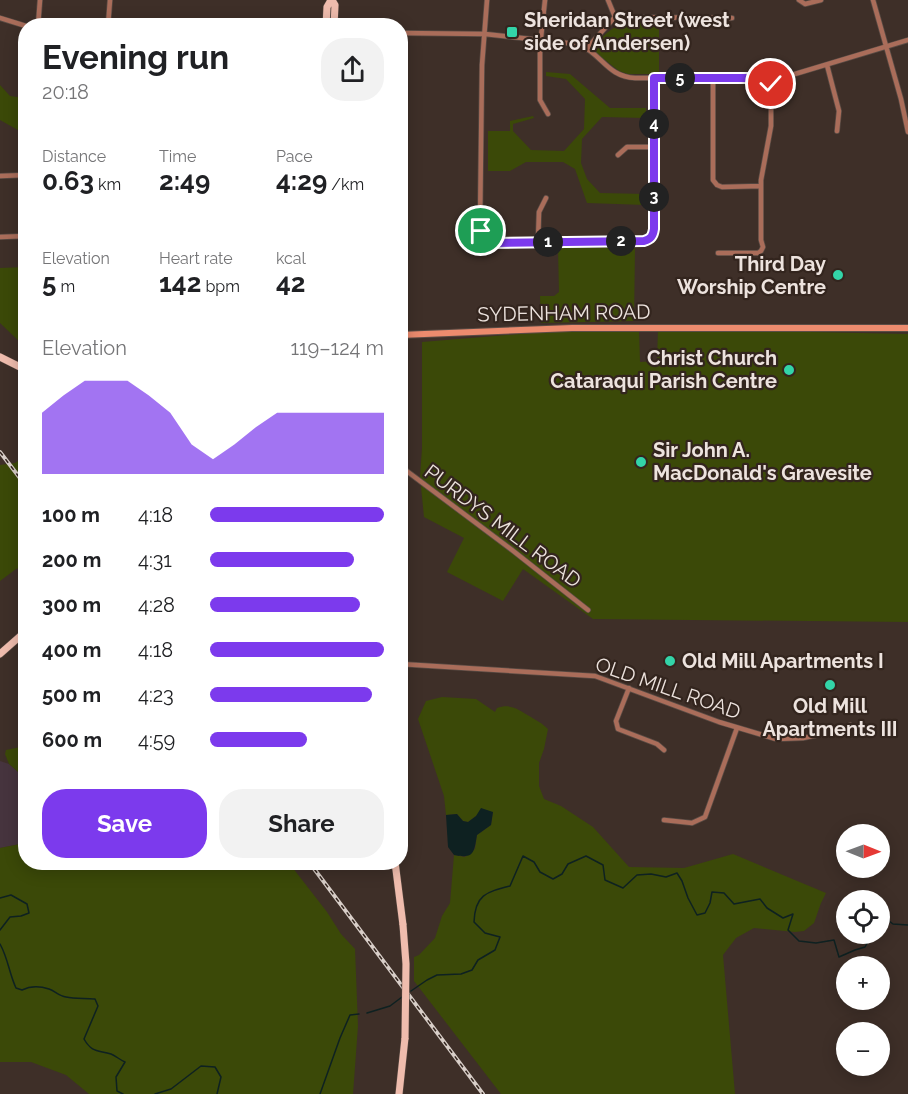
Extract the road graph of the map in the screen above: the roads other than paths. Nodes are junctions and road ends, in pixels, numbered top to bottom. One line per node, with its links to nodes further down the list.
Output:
1 (40, 0): 12 (street)
2 (110, 0): 13 (street)
3 (332, 0): 14 (main road); 15 (main road)
4 (487, 0): 19 (street)
5 (545, 0): 21 (street)
6 (608, 0): 10 (street)
7 (800, 0): 8 (street)
8 (821, 0)
9 (873, 0): 22 (street)
10 (615, 17): 16 (street); 23 (street)
11 (0, 18): 17 (street)
12 (39, 18)
13 (109, 18)
14 (326, 18)
15 (334, 18)
16 (732, 18)
17 (18, 24)
18 (408, 33): 19 (street)
19 (485, 34): 21 (street); 40 (street)
20 (908, 40): 22 (street)
21 (541, 41): 23 (street); 28 (street)
22 (886, 46): 24 (street); 29 (street)
23 (586, 48): 25 (street)
24 (827, 65): 27 (street); 30 (street)
25 (654, 78): 26 (street); 32 (street)
26 (713, 78): 27 (street); 36 (street)
27 (771, 78): 36 (street)
28 (548, 114)
29 (907, 115): 31 (street)
30 (837, 130)
31 (908, 132)
32 (654, 147): 33 (street); 40 (street)
33 (618, 155)
34 (18, 175): 35 (street)
35 (0, 176)
36 (761, 186): 41 (street)
37 (546, 198): 40 (street)
38 (18, 236): 39 (street)
39 (0, 237)
40 (538, 242)
41 (718, 253)
42 (908, 328): 43 (main road, SYDENHAM ROAD)
43 (408, 335)
44 (0, 357): 45 (main road)
45 (18, 366)
46 (408, 472): 47 (street, PURDYS MILL ROAD)
47 (588, 610)
48 (18, 638): 49 (main road)
49 (0, 654)
50 (408, 664): 51 (street, OLD MILL ROAD)
51 (629, 688): 53 (street, OLD MILL ROAD); 54 (street)
52 (850, 725): 53 (street, OLD MILL ROAD)
53 (737, 728): 55 (street)
54 (664, 750)
55 (664, 820)
56 (396, 870): 57 (main road, bridge)
57 (397, 1094)

